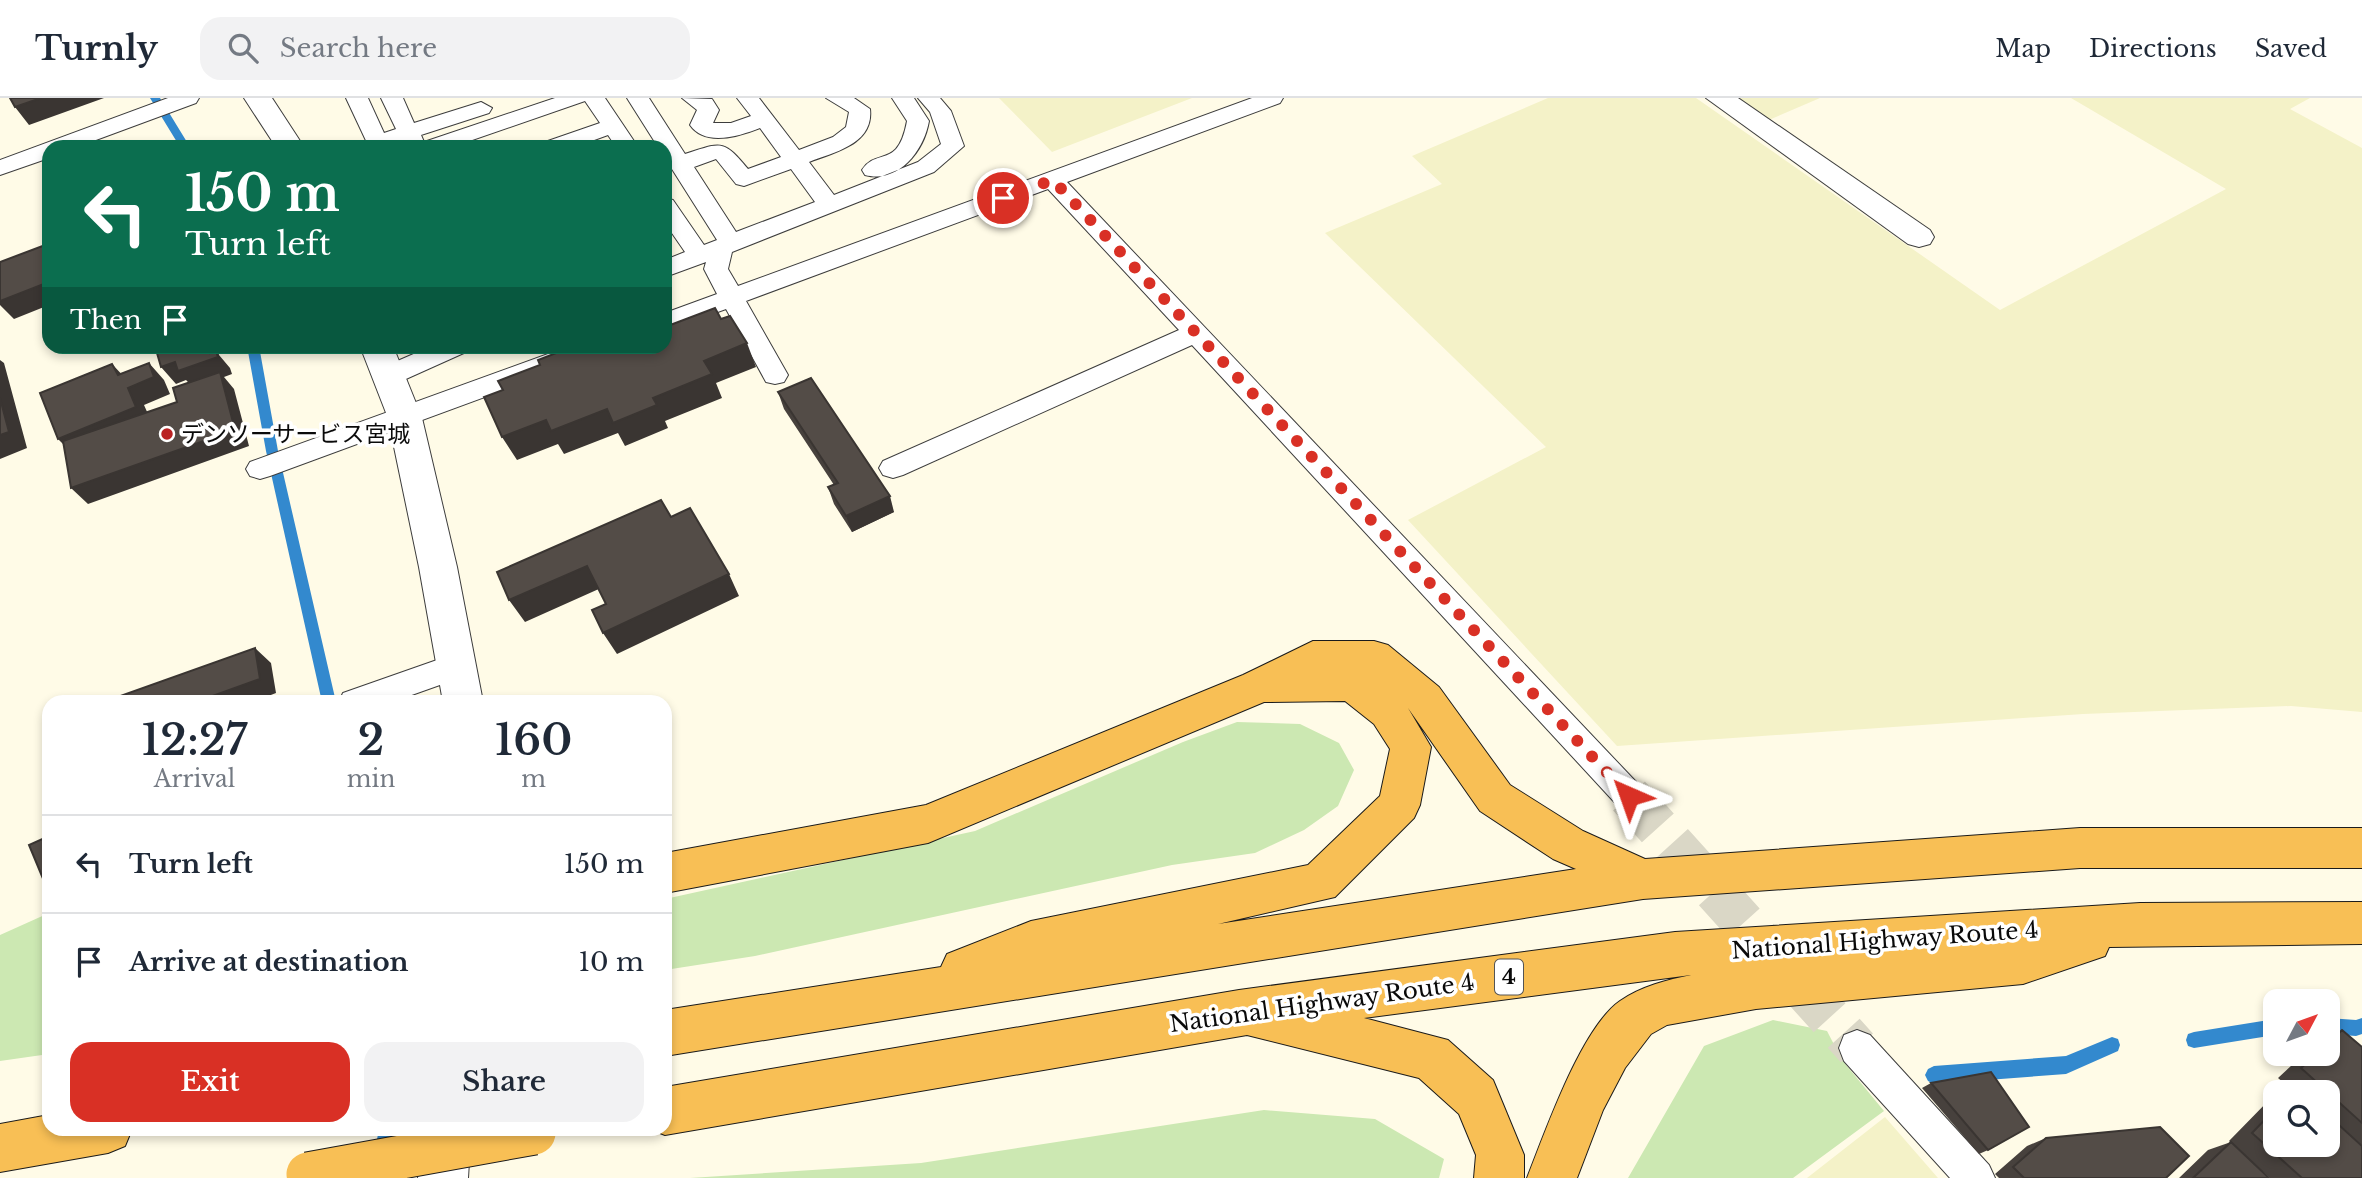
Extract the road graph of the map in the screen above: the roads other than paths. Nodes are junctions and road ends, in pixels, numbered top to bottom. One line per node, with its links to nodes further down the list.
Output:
1 (187, 98): 19 (lane)
2 (258, 98): 20 (street)
3 (357, 98): 21 (lane)
4 (392, 98): 18 (lane)
5 (512, 98): 18 (lane)
6 (576, 98): 22 (lane)
7 (594, 98): 17 (lane)
8 (693, 98): 16 (lane)
9 (748, 98): 16 (lane)
10 (837, 98): 26 (lane)
11 (903, 98): 30 (lane)
12 (929, 98): 30 (lane)
13 (1272, 98): 29 (lane)
14 (1720, 98): 32 (street)
15 (659, 101): 27 (lane)
16 (764, 119): 26 (lane)
17 (613, 126): 23 (lane); 24 (lane)
18 (412, 139)
19 (75, 140)
20 (285, 140)
21 (377, 140)
22 (451, 140)
23 (573, 140)
24 (622, 140)
25 (42, 153): 28 (lane)
26 (796, 159): 27 (lane); 30 (lane)
27 (680, 164): 33 (lane)
28 (0, 168)
29 (1053, 180): 36 (lane); 38 (lane)
30 (825, 197): 33 (lane)
31 (672, 211): 33 (lane)
32 (1919, 237)
33 (712, 243): 34 (lane); 35 (lane); 36 (lane)
34 (672, 248)
35 (672, 265)
36 (733, 297): 37 (lane); 42 (lane)
37 (672, 319)
38 (1196, 333): 44 (lane); 50 (lane)
39 (417, 354): 41 (lane)
40 (577, 354): 43 (lane)
41 (382, 361): 43 (street)
42 (775, 375)
43 (405, 418): 45 (lane); 46 (street)
44 (893, 468)
45 (260, 469)
46 (457, 666): 48 (lane); 49 (street)
47 (1257, 687): 52 (highway); 53 (highway); 56 (highway)
48 (374, 695)
49 (462, 695)
50 (1629, 796)
51 (2362, 849): 53 (highway)
52 (672, 872)
53 (1643, 879): 56 (highway)
54 (2362, 923): 55 (highway, National Highway Route 4 / 4)
55 (2140, 924): 57 (highway, National Highway Route 4 / 4); 68 (highway)
56 (903, 994): 58 (highway)
57 (1238, 1013): 60 (highway, National Highway Route 4 / 4); 67 (highway)
58 (672, 1032)
59 (1857, 1048): 69 (lane)
60 (672, 1110)
61 (68, 1136): 64 (highway)
62 (446, 1136): 66 (street)
63 (518, 1136): 65 (highway, bridge)
64 (0, 1148)
65 (296, 1176)
66 (443, 1178)
67 (1499, 1178)
68 (1552, 1178)
69 (1976, 1178)

